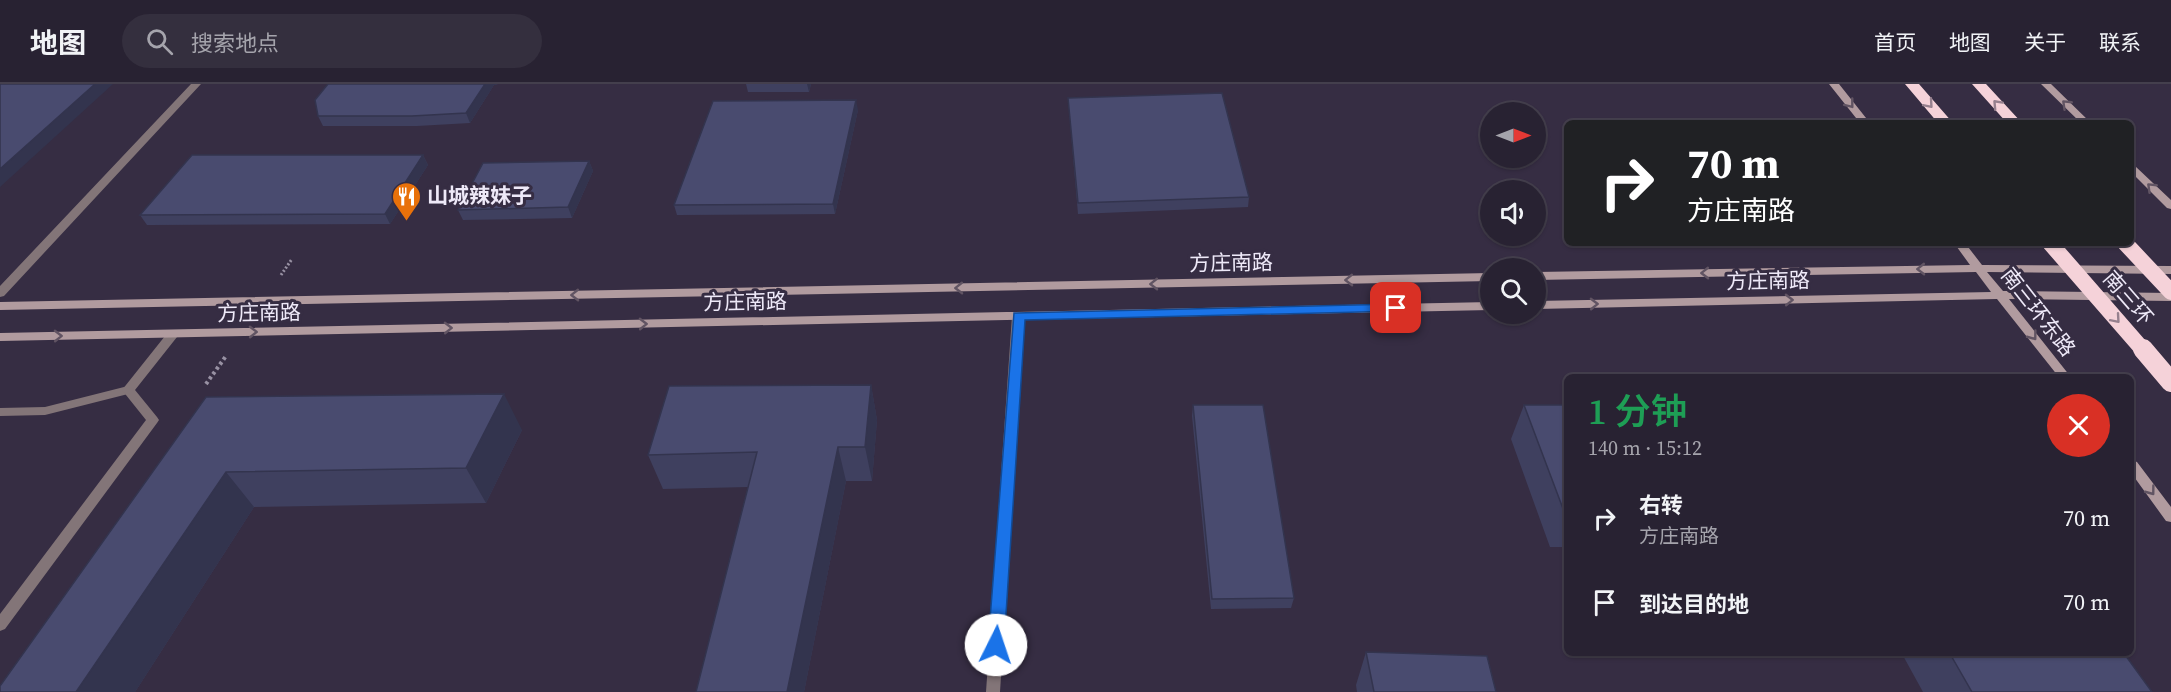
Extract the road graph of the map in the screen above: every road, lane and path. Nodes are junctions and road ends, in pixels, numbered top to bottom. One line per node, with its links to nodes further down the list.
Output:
1 (196, 84): 19 (street)
2 (1834, 84): 6 (main road, one-way to 6)
3 (1912, 84): 7 (highway, one-way to 7)
4 (1978, 84): 8 (highway, one-way to 4)
5 (2046, 84): 9 (main road, one-way to 5)
6 (1863, 120)
7 (1943, 120)
8 (2011, 120)
9 (2083, 120)
10 (2134, 170): 11 (main road, one-way to 10)
11 (2171, 206)
12 (1961, 246): 15 (main road, 南三环东路)
13 (2053, 246): 29 (highway, 南三环, one-way to 29, bridge)
14 (2128, 246): 21 (highway, 南三环, bridge)
15 (1979, 268): 16 (main road, 方庄南路); 17 (main road, 方庄南路, one-way to 17); 20 (main road, 南三环东路)
16 (2171, 270)
17 (1546, 276)
18 (1480, 277): 23 (main road, 方庄南路, one-way to 23)
19 (0, 293)
20 (2002, 295): 21 (main road, 方庄南路); 22 (main road, 方庄南路, one-way to 20); 28 (main road, 南三环东路, one-way to 28)
21 (2171, 295)
22 (1546, 305)
23 (0, 306)
24 (1480, 306): 25 (main road, 方庄南路)
25 (1018, 316): 26 (main road, 方庄南路, one-way to 25); 35 (street)
26 (173, 334): 27 (main road, 方庄南路, one-way to 26); 30 (street)
27 (0, 337)
28 (2062, 374)
29 (2171, 382)
30 (128, 390): 31 (street); 34 (street)
31 (0, 412)
32 (2134, 468): 33 (main road, one-way to 33)
33 (2171, 517)
34 (0, 624)
35 (993, 692)

